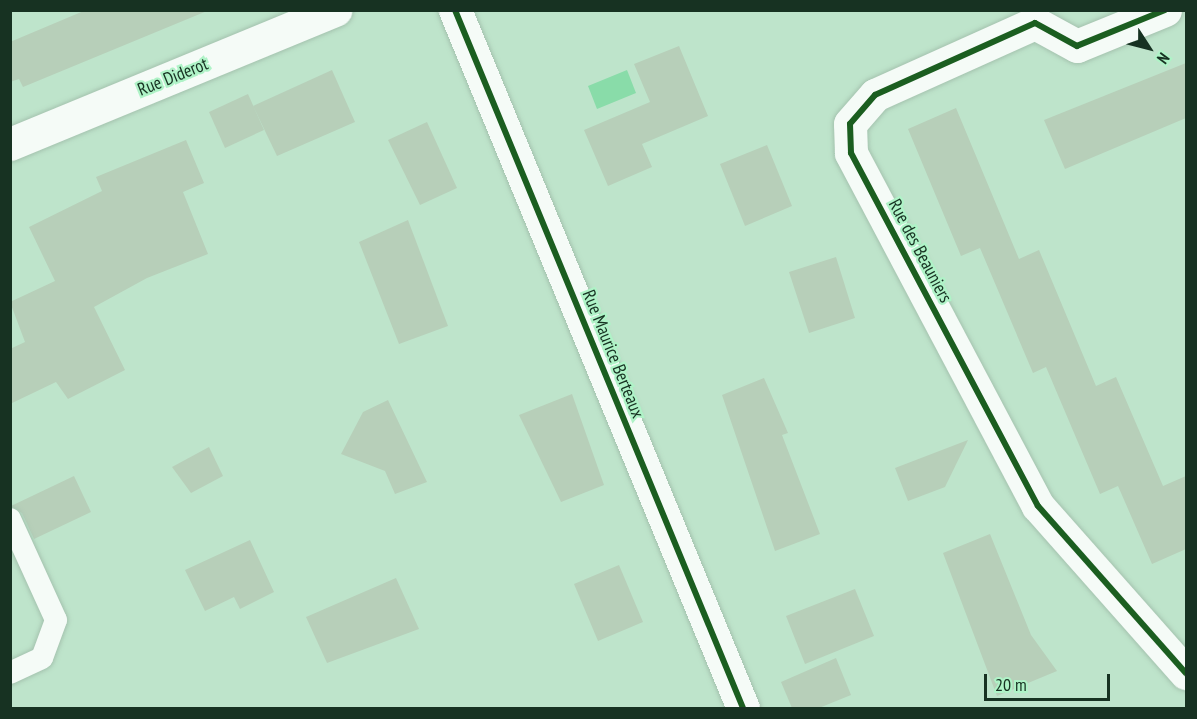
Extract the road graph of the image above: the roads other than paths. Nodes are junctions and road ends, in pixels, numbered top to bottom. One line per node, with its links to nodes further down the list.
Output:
1 (335, 10): 4 (street, Rue Diderot)
2 (455, 10): 8 (street, Rue Maurice Berteaux)
3 (1165, 10): 7 (street, Rue des Beauniers)
4 (10, 144)
5 (10, 519): 6 (lane)
6 (10, 673)
7 (1186, 673)
8 (743, 708)

